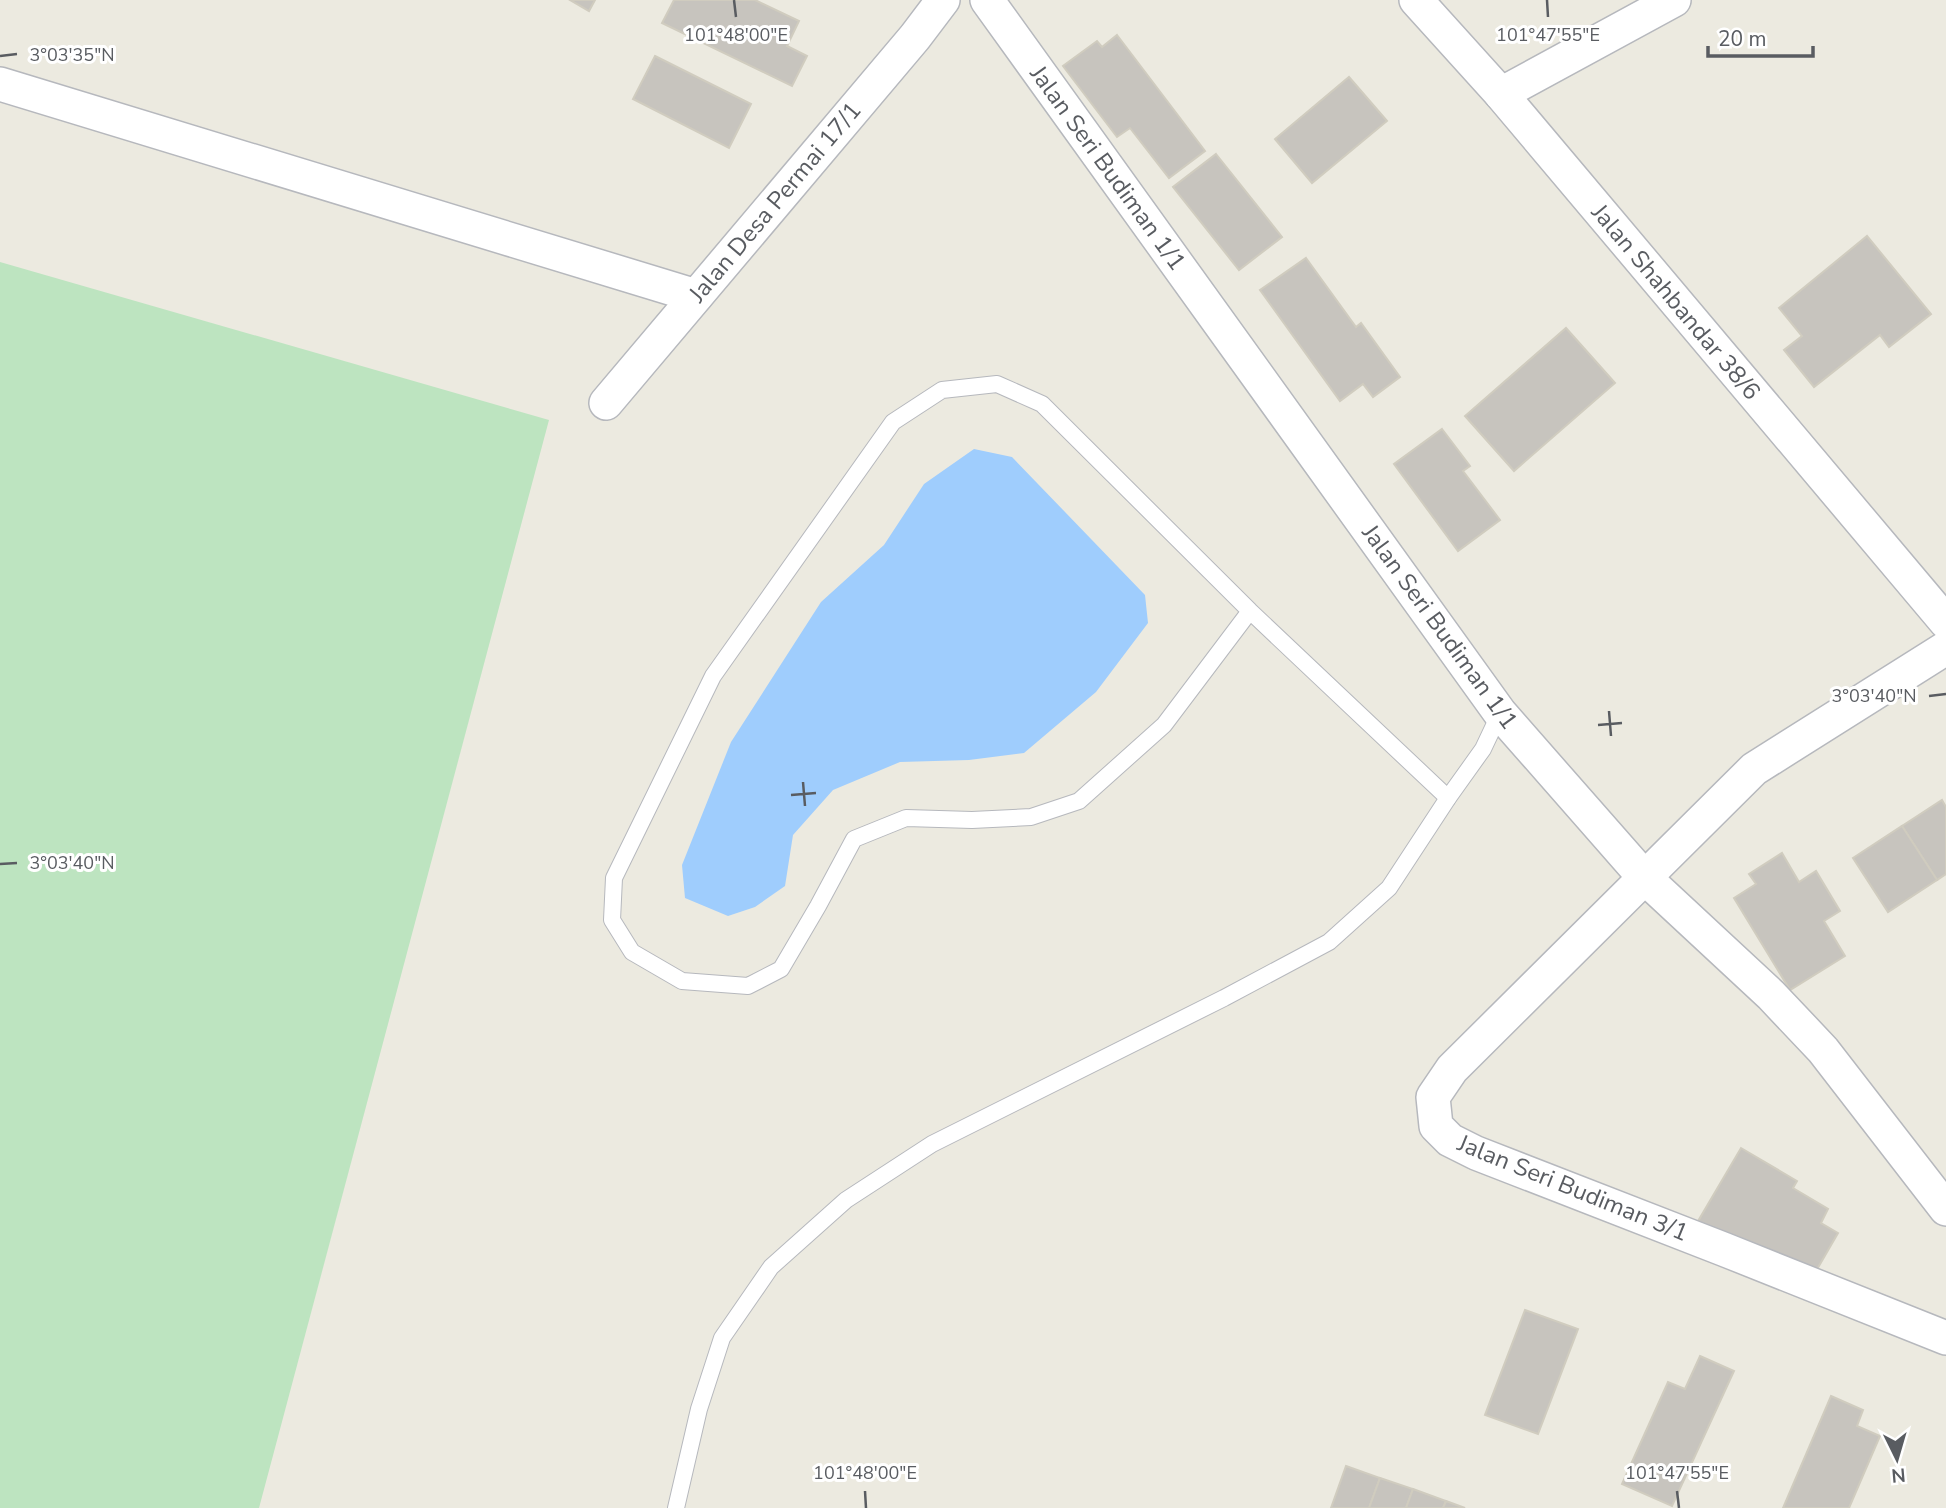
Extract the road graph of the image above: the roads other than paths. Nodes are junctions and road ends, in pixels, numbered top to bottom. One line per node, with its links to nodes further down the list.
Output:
1 (943, 0): 7 (street, Jalan Desa Permai 17/1)
2 (987, 0): 12 (street, Jalan Seri Budiman 1/1)
3 (1416, 0): 6 (street, Jalan Shahbandar 38/6)
4 (1674, 0): 6 (street)
5 (0, 84): 7 (street)
6 (1501, 94): 10 (street, Jalan Shahbandar 38/6)
7 (696, 296): 8 (street, Jalan Desa Permai 17/1)
8 (606, 403)
9 (1250, 611): 9 (lane); 13 (lane)
10 (1940, 615)
11 (1946, 648): 14 (street)
12 (1500, 713): 13 (lane); 14 (street, Jalan Seri Budiman 1/1)
13 (1448, 798): 17 (lane)
14 (1644, 877): 15 (street, Jalan Seri Budiman 1/1); 16 (street, Jalan Seri Budiman 3/1)
15 (1946, 1209)
16 (1946, 1338)
17 (676, 1508)

